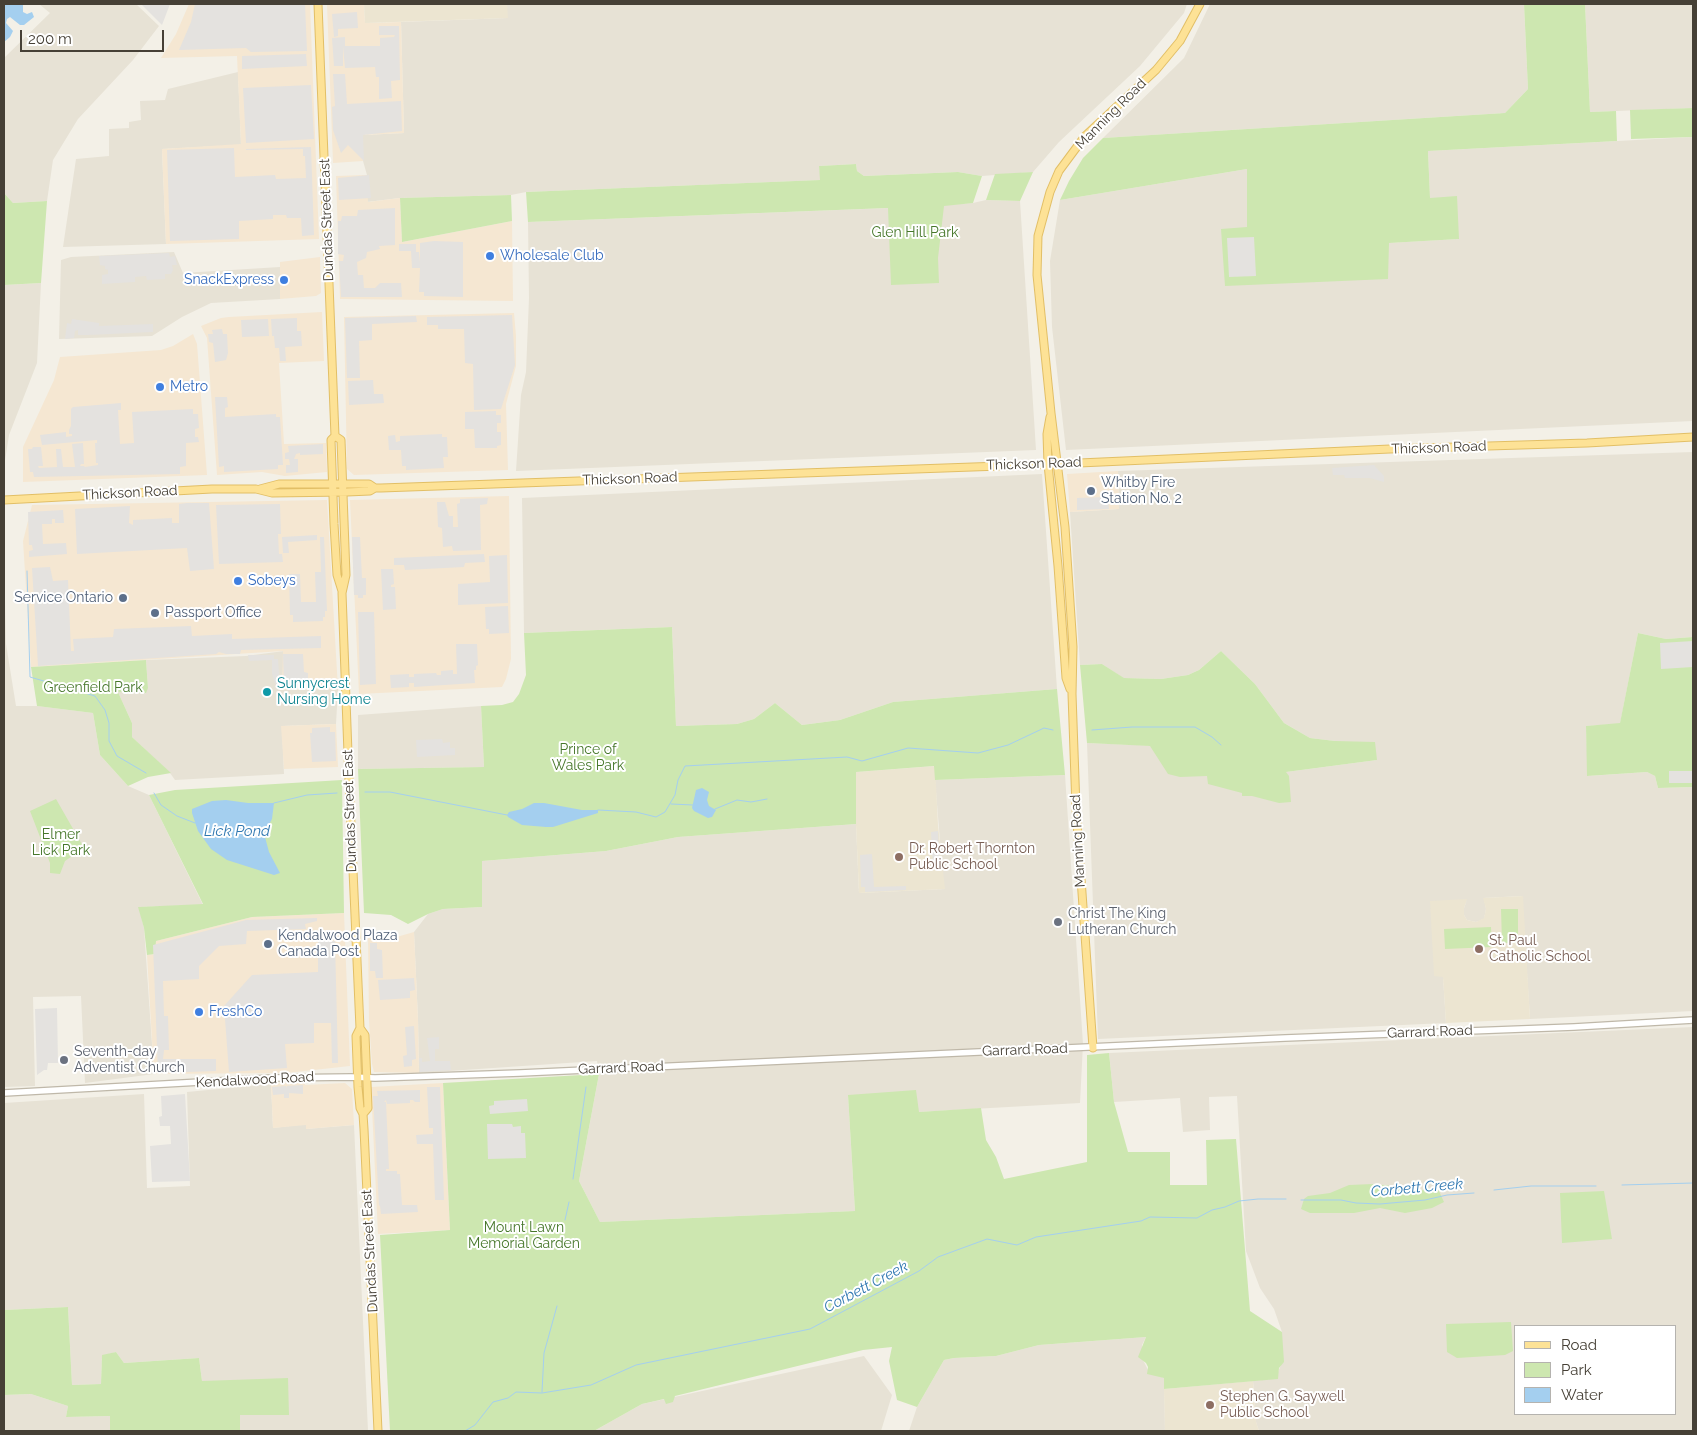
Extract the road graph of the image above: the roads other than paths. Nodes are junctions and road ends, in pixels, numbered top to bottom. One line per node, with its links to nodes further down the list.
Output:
1 (318, 4): 4 (main road, Dundas Street East)
2 (1200, 4): 3 (main road, Manning Road)
3 (1051, 413): 6 (main road, Manning Road); 7 (main road, Manning Road)
4 (335, 436): 8 (main road, Dundas Street East); 9 (main road, Dundas Street East)
5 (1693, 437): 7 (main road, Thickson Road)
6 (1048, 464): 7 (main road, Thickson Road); 10 (main road, Thickson Road); 16 (main road, Manning Road)
7 (1057, 464): 16 (main road, Manning Road)
8 (333, 484): 9 (main road, Thickson Road); 11 (main road, Thickson Road); 12 (main road, Dundas Street East)
9 (342, 484): 10 (main road, Thickson Road); 13 (main road, Dundas Street East)
10 (375, 488): 13 (main road, Thickson Road)
11 (256, 489): 12 (main road, Thickson Road); 14 (main road, Thickson Road)
12 (334, 492): 13 (main road, Thickson Road); 15 (main road, Dundas Street East)
13 (342, 492): 15 (main road, Dundas Street East)
14 (4, 500)
15 (342, 593): 18 (main road, Dundas Street East)
16 (1072, 694): 19 (main road, Manning Road)
17 (1693, 1020): 19 (street, Garrard Road)
18 (360, 1028): 20 (main road, Dundas Street East); 21 (main road, Dundas Street East)
19 (1093, 1048): 21 (street, Garrard Road)
20 (357, 1077): 21 (street, Garrard Road); 22 (street, Kendalwood Road); 23 (main road, Dundas Street East)
21 (366, 1078): 23 (main road, Dundas Street East)
22 (4, 1093)
23 (363, 1114): 24 (main road, Dundas Street East)
24 (378, 1431)

